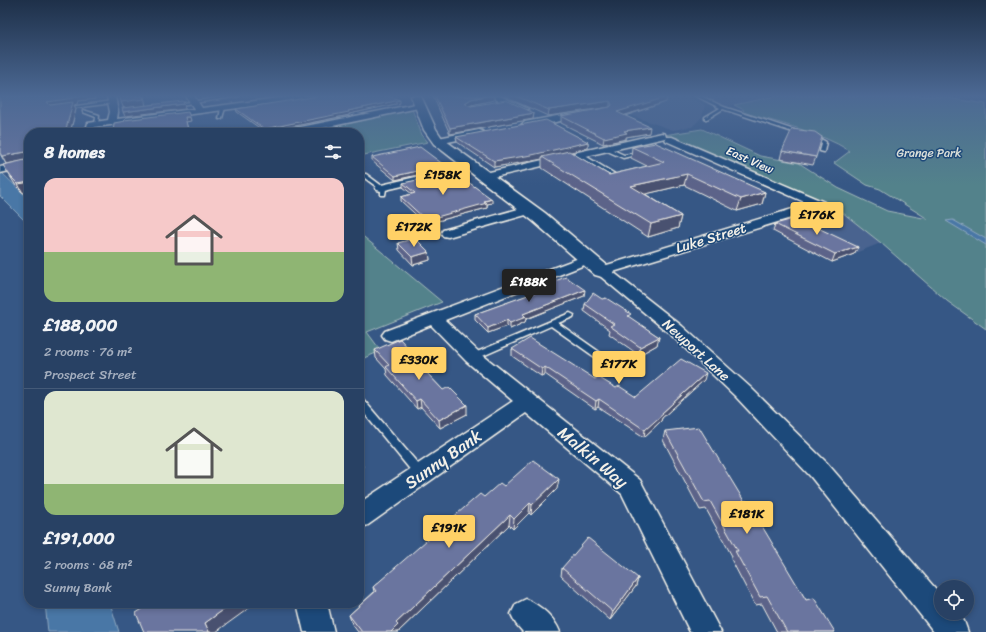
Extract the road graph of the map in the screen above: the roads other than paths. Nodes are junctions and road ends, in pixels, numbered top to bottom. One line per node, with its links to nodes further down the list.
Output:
1 (428, 125): 8 (street, Newport Lane)
2 (518, 125): 5 (street)
3 (555, 125): 6 (street)
4 (778, 125): 12 (lane)
5 (515, 126)
6 (558, 127)
7 (492, 131): 8 (street)
8 (438, 141): 15 (street, Newport Lane)
9 (590, 143): 10 (street)
10 (605, 149): 11 (lane); 13 (street); 21 (street, East View)
11 (651, 151)
12 (822, 151)
13 (580, 155): 17 (lane); 19 (street)
14 (24, 165): 16 (street)
15 (472, 167): 19 (street, Newport Lane); 20 (street)
16 (4, 169)
17 (612, 174)
18 (364, 175): 20 (lane)
19 (485, 176): 22 (street, Newport Lane)
20 (382, 191)
21 (820, 205): 24 (street, Luke Street)
22 (529, 210): 23 (street); 24 (street, Newport Lane)
23 (448, 233)
24 (595, 265): 26 (street, Luke Street); 38 (street, Newport Lane)
25 (570, 315): 27 (lane)
26 (433, 318): 28 (street, Luke Street); 29 (street, Malkin Way)
27 (552, 323): 29 (lane); 30 (lane)
28 (391, 335)
29 (473, 357): 31 (street, Malkin Way)
30 (612, 365)
31 (528, 401): 33 (street, Sunny Bank); 37 (street, Malkin Way)
32 (364, 406): 33 (lane)
33 (421, 475): 34 (street, Sunny Bank)
34 (364, 514)
35 (313, 608): 36 (street)
36 (319, 632)
37 (706, 632)
38 (953, 632)

